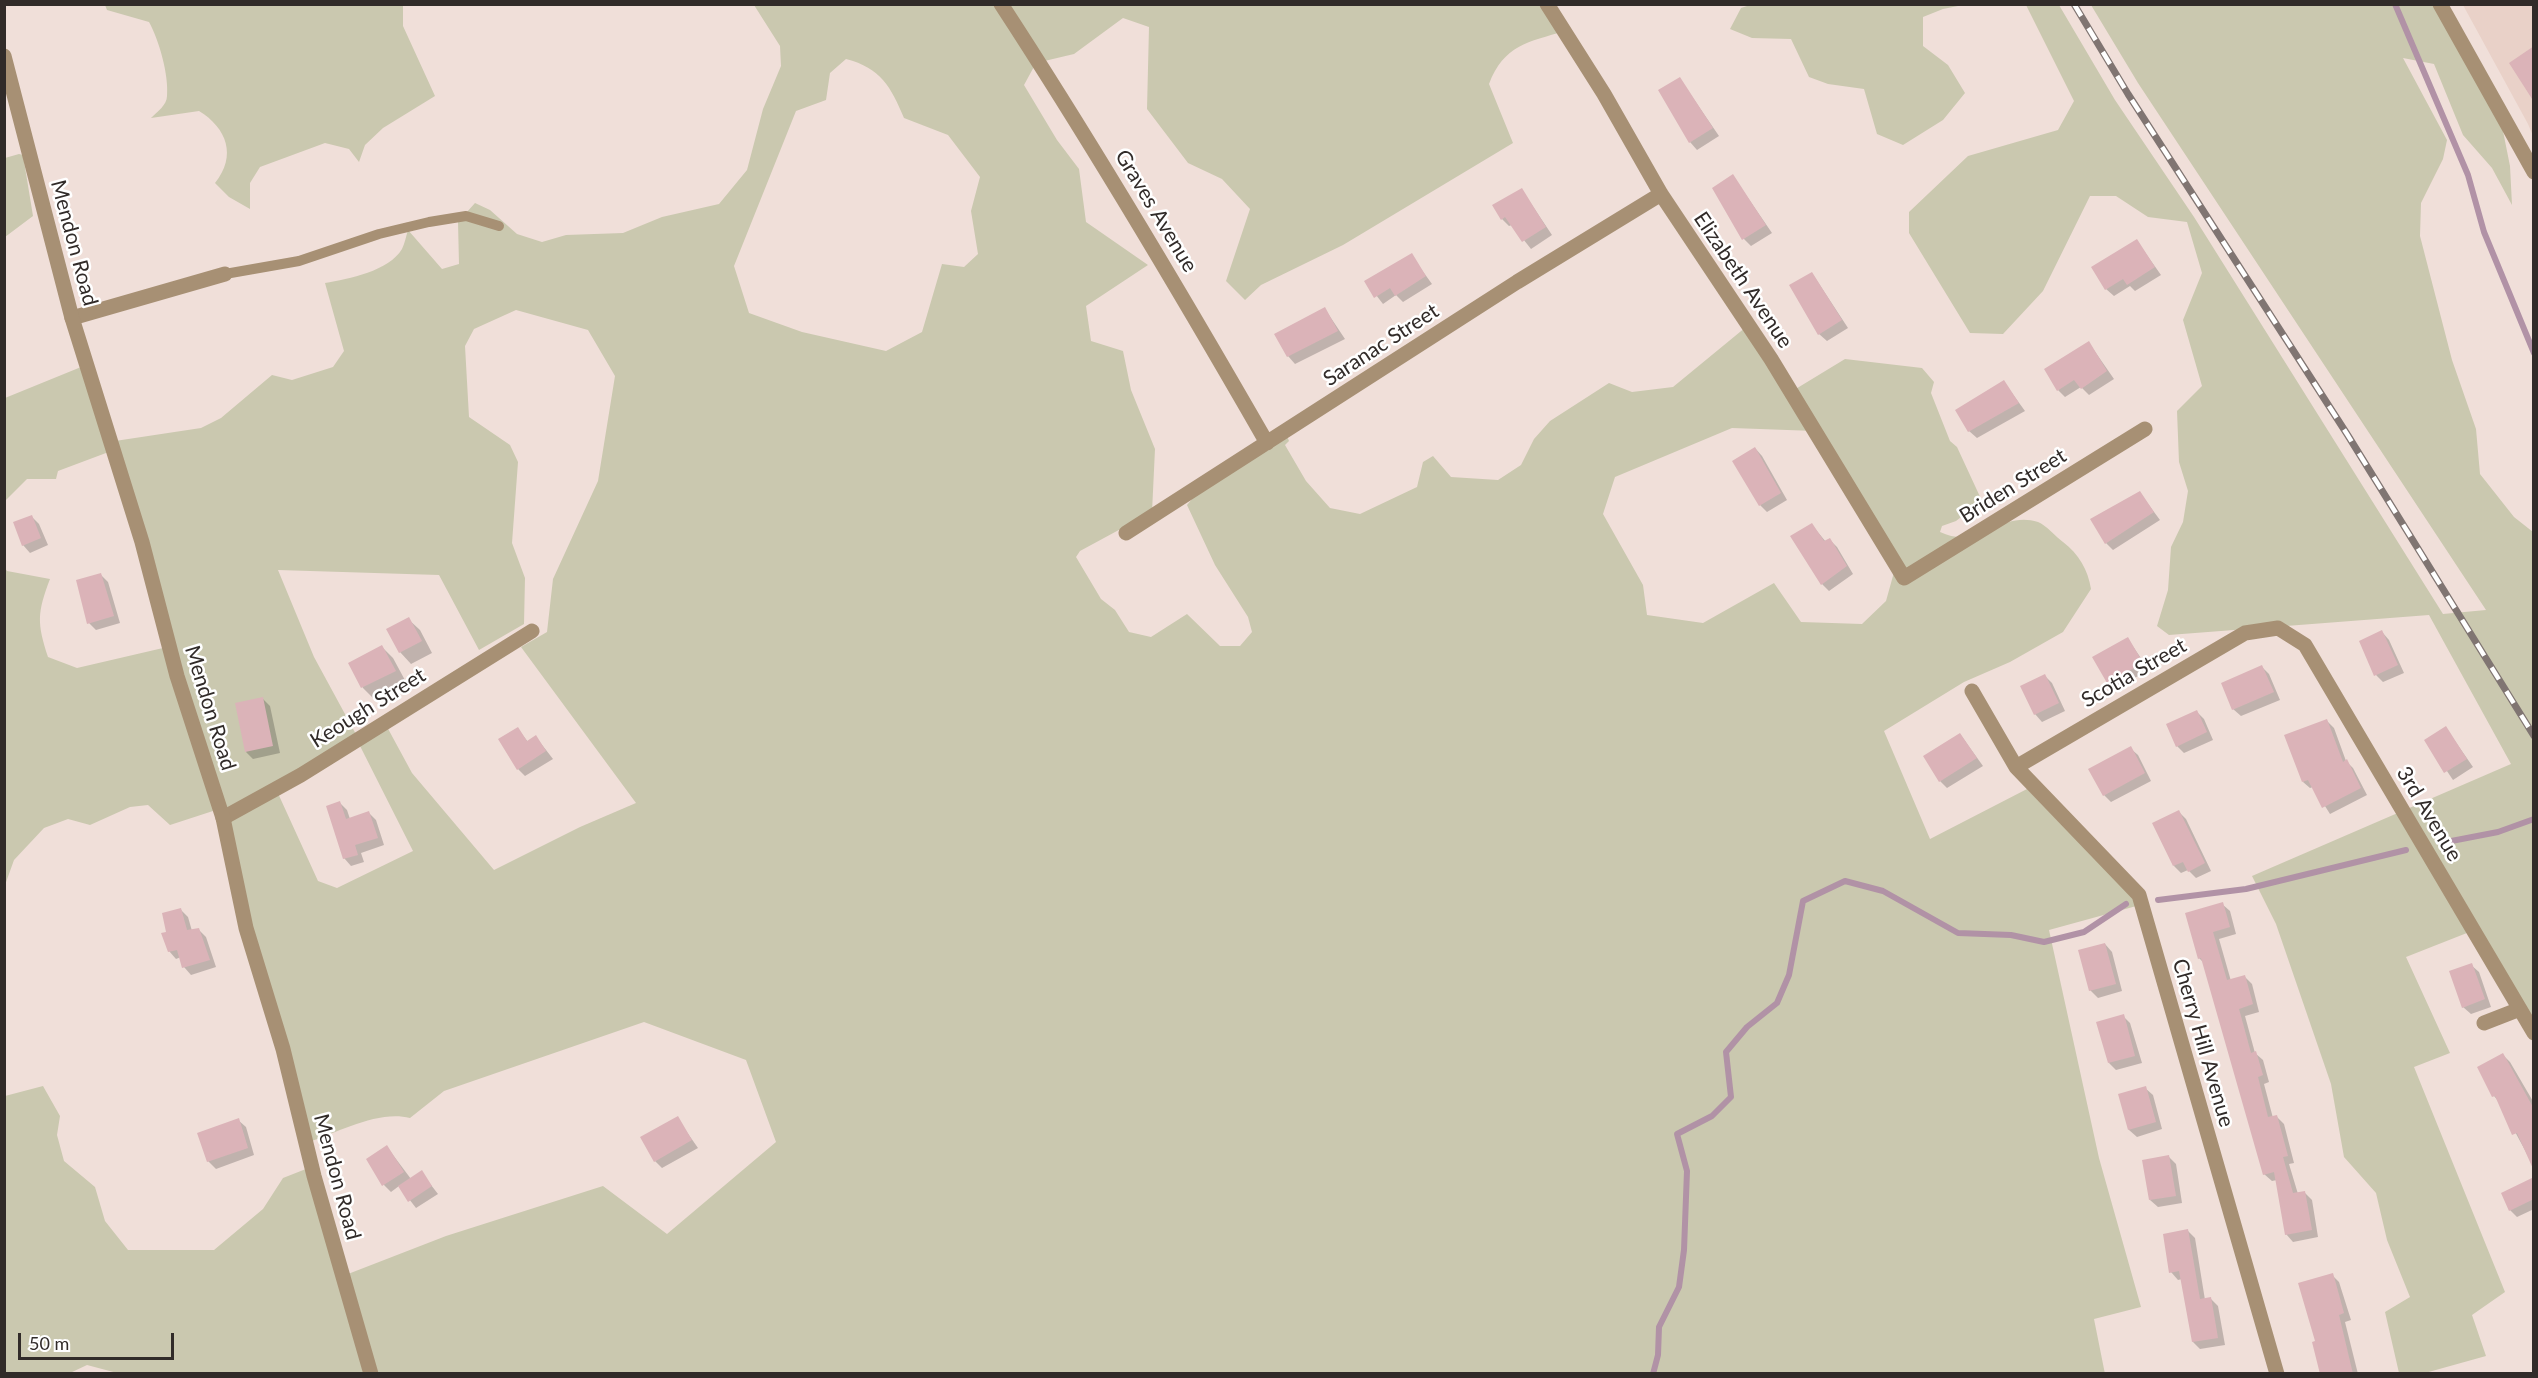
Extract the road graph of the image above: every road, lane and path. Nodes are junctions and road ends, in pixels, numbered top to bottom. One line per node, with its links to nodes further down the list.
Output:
1 (1001, 4): 12 (street, Graves Avenue)
2 (1547, 4): 7 (street, Elizabeth Avenue)
3 (2440, 4): 5 (street)
4 (4, 56): 10 (street, Mendon Road)
5 (2528, 149): 6 (street)
6 (2534, 172)
7 (1661, 194): 12 (street, Saranac Street); 14 (street, Elizabeth Avenue)
8 (499, 226): 9 (lane)
9 (225, 274): 10 (street)
10 (72, 318): 19 (street, Mendon Road)
11 (2145, 429): 14 (street, Briden Street)
12 (1267, 443): 13 (street, Saranac Street)
13 (1126, 533)
14 (1904, 578)
15 (2278, 628): 18 (street, Scotia Street); 20 (street, 3rd Avenue)
16 (532, 631): 19 (street, Keough Street)
17 (1972, 691): 18 (street)
18 (2016, 767): 24 (street, Cherry Hill Avenue)
19 (223, 818): 23 (street, Mendon Road)
20 (2520, 1009): 21 (street); 22 (street, 3rd Avenue)
21 (2484, 1023)
22 (2534, 1033)
23 (371, 1374)
24 (2277, 1374)

